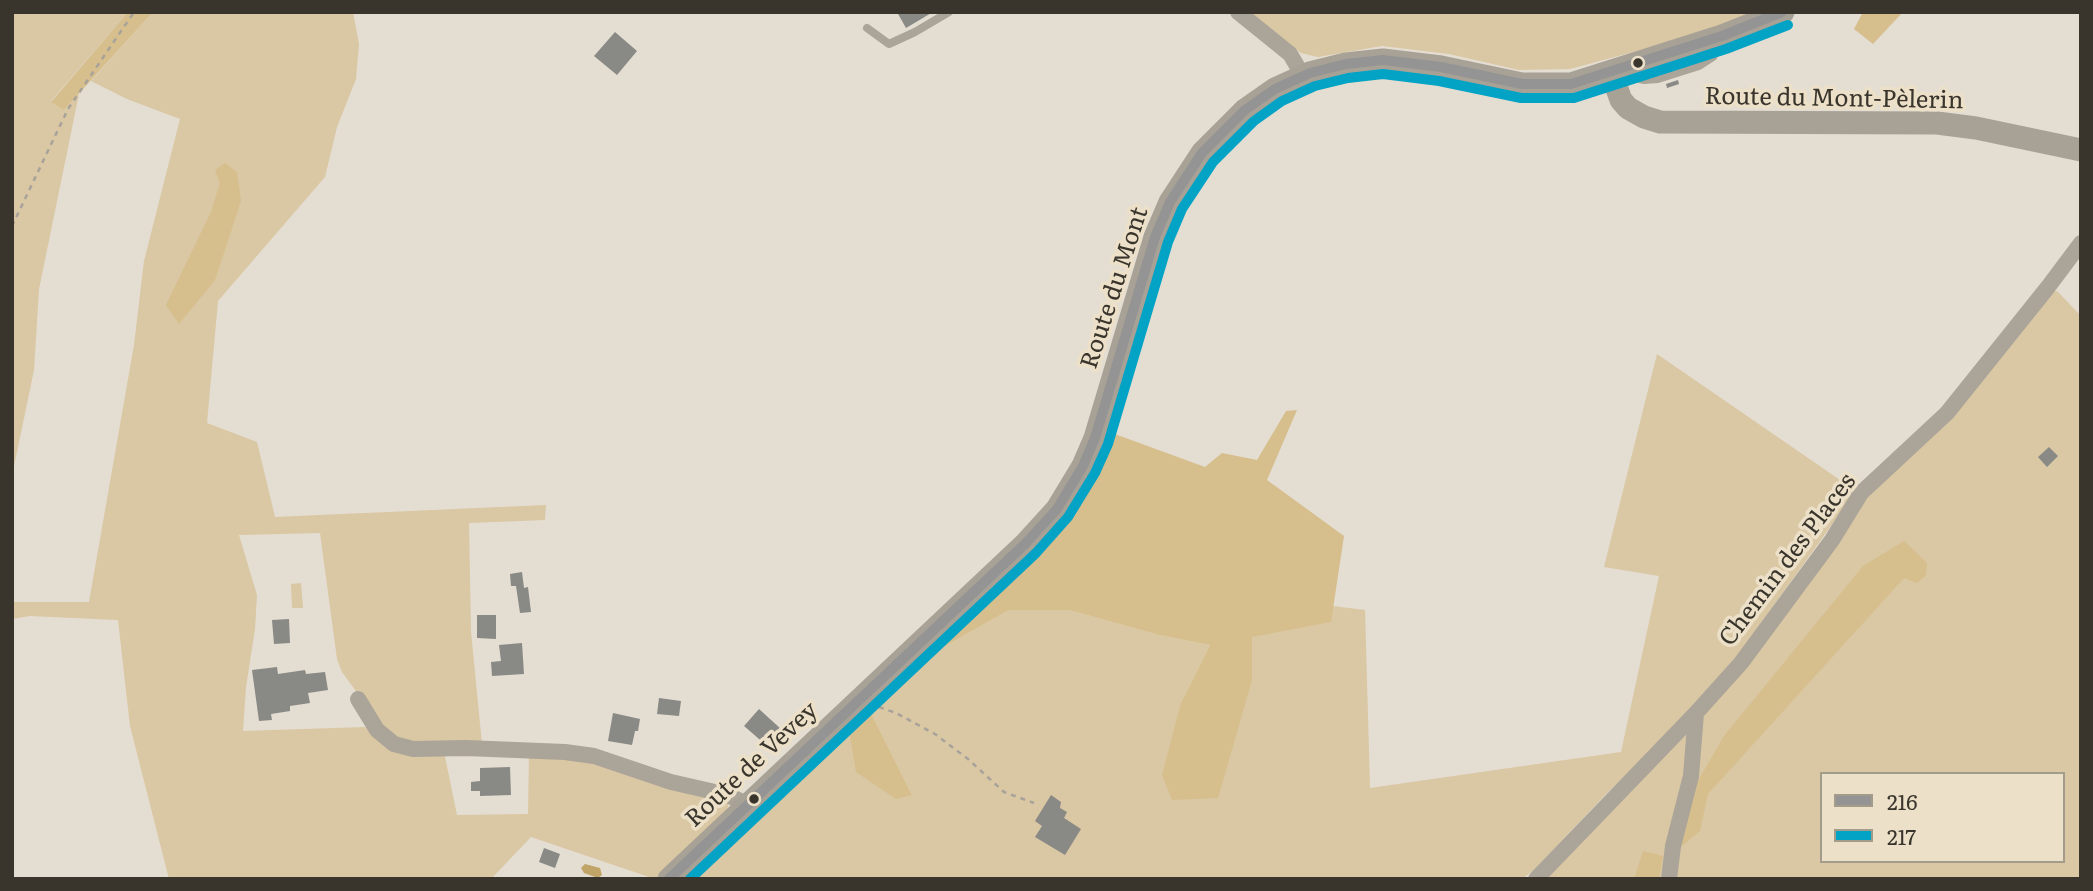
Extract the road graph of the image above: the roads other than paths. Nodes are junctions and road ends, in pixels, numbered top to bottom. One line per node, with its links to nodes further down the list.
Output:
1 (949, 12): 4 (lane)
2 (1238, 12): 6 (street)
3 (1783, 12): 5 (main road, Route du Mont)
4 (867, 28)
5 (1611, 72): 6 (main road, Route du Mont); 7 (main road, Route du Mont-Pèlerin)
6 (1303, 76): 9 (main road, Route du Mont)
7 (2081, 150)
8 (2081, 243): 11 (street, Chemin des Places)
9 (865, 694): 12 (main road, Route de Vevey)
10 (359, 699): 12 (street)
11 (1696, 713): 14 (street, Chemin des Places); 15 (street)
12 (748, 805): 13 (main road, Route de Vevey)
13 (669, 879)
14 (1536, 879)
15 (1669, 879)

